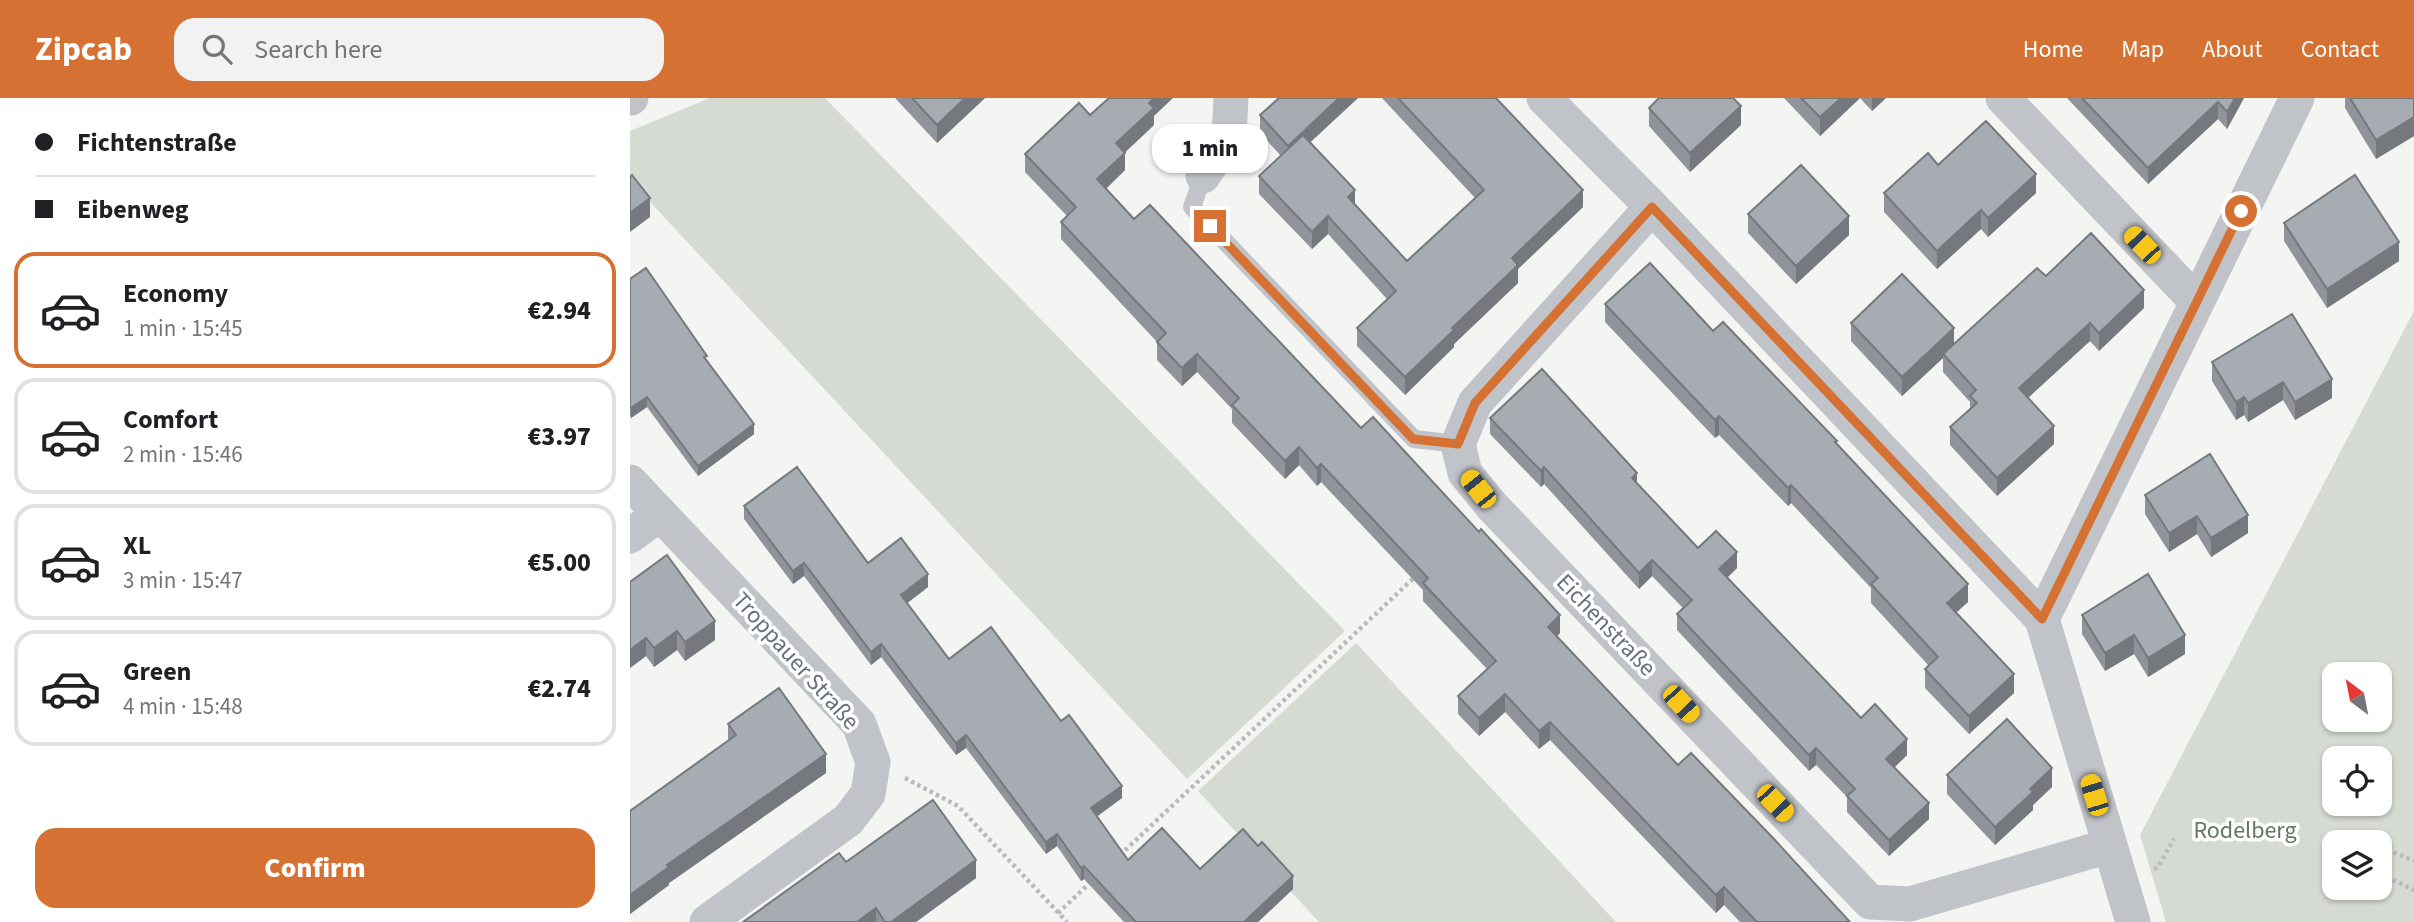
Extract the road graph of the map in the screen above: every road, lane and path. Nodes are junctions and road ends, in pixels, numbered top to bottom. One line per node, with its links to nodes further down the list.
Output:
1 (1231, 98): 5 (street)
2 (1544, 98): 6 (street)
3 (2003, 98): 7 (street)
4 (2297, 98): 7 (street)
5 (1203, 176): 8 (lane)
6 (1652, 207): 8 (street); 13 (street)
7 (2196, 301): 13 (street)
8 (1458, 444): 15 (street, Eichenstraße)
9 (630, 482): 10 (street, Troppauer Straße)
10 (660, 514): 11 (street); 14 (street, Troppauer Straße)
11 (630, 536)
12 (1421, 572): 17 (path)
13 (2042, 619): 15 (street)
14 (873, 762): 22 (path); 23 (street)
15 (2109, 846): 25 (street)
16 (2392, 851): 18 (path)
17 (1119, 856)
18 (2414, 861)
19 (1098, 875): 22 (path)
20 (2392, 880): 21 (path)
21 (2414, 890)
22 (1058, 913): 24 (path)
23 (707, 922)
24 (1067, 922)
25 (2133, 922)

